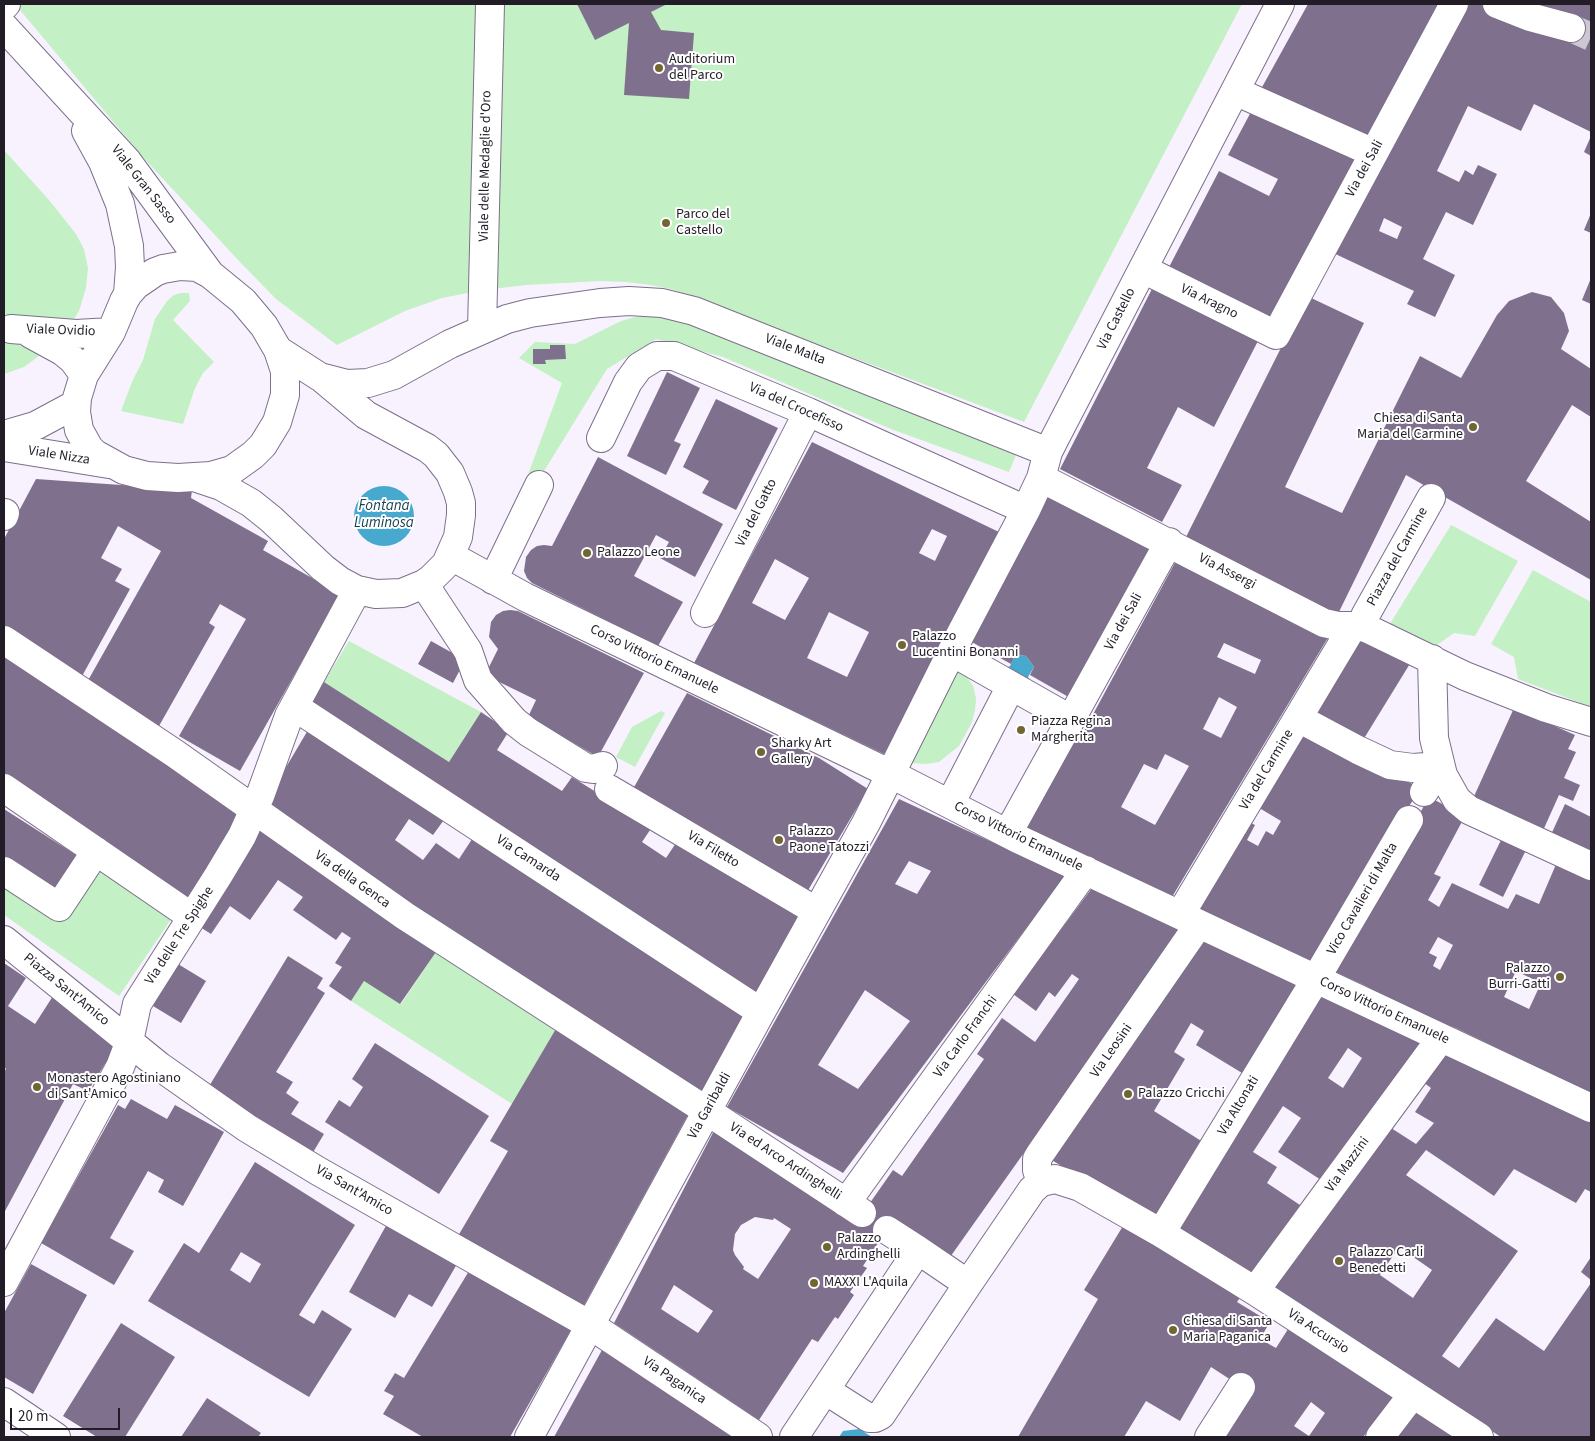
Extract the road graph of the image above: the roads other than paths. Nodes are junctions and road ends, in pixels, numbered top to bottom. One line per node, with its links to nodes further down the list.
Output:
1 (490, 4): 14 (street, Viale delle Medaglie d'Oro)
2 (1280, 4): 7 (street, Via Castello)
3 (1454, 4): 9 (street, Via dei Sali)
4 (1497, 4): 6 (street)
5 (4, 27): 8 (street, Viale Gran Sasso)
6 (1571, 28)
7 (1235, 91): 9 (street); 10 (street, Via Castello)
8 (71, 101): 11 (street, Viale Gran Sasso); 12 (street, Viale Gran Sasso)
9 (1374, 153): 16 (street, Via dei Sali)
10 (1143, 269): 16 (street, Via Aragno); 25 (street, Via Castello)
11 (210, 274): 12 (street); 17 (street)
12 (128, 294): 15 (street)
13 (7, 328): 15 (street, Viale Ovidio); 18 (street, Viale Ovidio)
14 (482, 329): 19 (street, Viale Malta); 25 (street, Viale Malta)
15 (111, 332): 18 (street)
16 (1276, 335)
17 (278, 350): 19 (street); 27 (street)
18 (84, 375): 20 (street)
19 (320, 377): 33 (street)
20 (76, 404): 22 (street, Viale Nizza); 26 (street)
21 (808, 412): 23 (street, Via del Crocefisso); 31 (street, Via del Crocefisso); 37 (street, Via del Gatto)
22 (4, 435)
23 (601, 438)
24 (4, 447): 26 (street, Viale Nizza)
25 (1048, 452): 28 (street, Via Castello)
26 (113, 465): 27 (street)
27 (196, 477): 36 (street)
28 (1041, 478): 31 (street, Via Castello); 32 (street, Via Assergi)
29 (539, 485): 34 (street)
30 (1431, 498): 38 (street, Piazza del Carmine)
31 (1026, 510): 40 (street, Via Castello)
32 (1169, 542): 38 (street, Via Assergi); 44 (street, Via dei Sali)
33 (450, 556): 34 (street, Corso Vittorio Emanuele); 35 (street)
34 (493, 580): 48 (street, Corso Vittorio Emanuele)
35 (424, 584): 36 (street); 59 (street, Via Filetto)
36 (357, 590): 43 (street, Via delle Tre Spighe)
37 (705, 613)
38 (1359, 621): 41 (street, Via Assergi); 45 (street, Via del Carmine)
39 (4, 640): 52 (street, Via della Genca)
40 (956, 644): 42 (street); 48 (street)
41 (1424, 655): 46 (street, Via Assergi); 47 (street)
42 (1011, 686): 44 (street); 51 (street)
43 (295, 706): 52 (street, Via delle Tre Spighe); 64 (street, Via Camarda)
44 (1075, 711): 54 (street)
45 (1298, 718): 47 (street); 61 (street, Via del Carmine)
46 (1591, 722)
47 (1440, 766): 50 (street); 56 (street)
48 (891, 774): 51 (street, Corso Vittorio Emanuele); 59 (street, Via Garibaldi)
49 (4, 788): 55 (street)
50 (1424, 792)
51 (950, 804): 54 (street, Corso Vittorio Emanuele)
52 (254, 811): 60 (street, Via delle Tre Spighe); 68 (street, Via della Genca)
53 (1409, 820): 63 (street, Vico Cavalieri di Malta)
54 (1008, 833): 57 (street, Corso Vittorio Emanuele)
55 (96, 851): 58 (street); 60 (street)
56 (1591, 866)
57 (1086, 870): 61 (street, Corso Vittorio Emanuele); 70 (street, Via Carlo Franchi)
58 (4, 871)
59 (816, 911): 64 (street, Via Garibaldi)
60 (192, 917): 66 (street, Via delle Tre Spighe)
61 (1190, 919): 63 (street, Corso Vittorio Emanuele); 69 (street, Via Leosini)
62 (4, 940): 66 (street, Piazza Sant'Amico)
63 (1316, 979): 65 (street, Corso Vittorio Emanuele); 72 (street, Via Altonati)
64 (761, 1012): 68 (street, Via Garibaldi)
65 (1441, 1038): 67 (street, Corso Vittorio Emanuele); 76 (street, Via Mazzini)
66 (128, 1040): 74 (street, Via delle Tre Spighe); 77 (street, Via Sant'Amico)
67 (1591, 1108)
68 (707, 1110): 70 (street, Via ed Arco Ardinghelli); 77 (street, Via Garibaldi)
69 (1041, 1182): 72 (street, Via Accursio); 75 (street)
70 (854, 1208)
71 (887, 1230): 73 (street)
72 (1161, 1233): 76 (street, Via Accursio)
73 (918, 1250): 75 (street); 79 (street)
74 (4, 1282)
75 (968, 1284): 79 (street)
76 (1255, 1291): 80 (street, Via Accursio)
77 (590, 1325): 83 (street, Via Garibaldi); 84 (street, Via Paganica)
78 (1241, 1387): 86 (street)
79 (825, 1390): 85 (street)
80 (1413, 1394): 87 (street); 88 (street, Via Accursio)
81 (4, 1402): 82 (street)
82 (56, 1437)
83 (529, 1437)
84 (758, 1437)
85 (794, 1437)
86 (1209, 1437)
87 (1380, 1437)
88 (1479, 1437)

